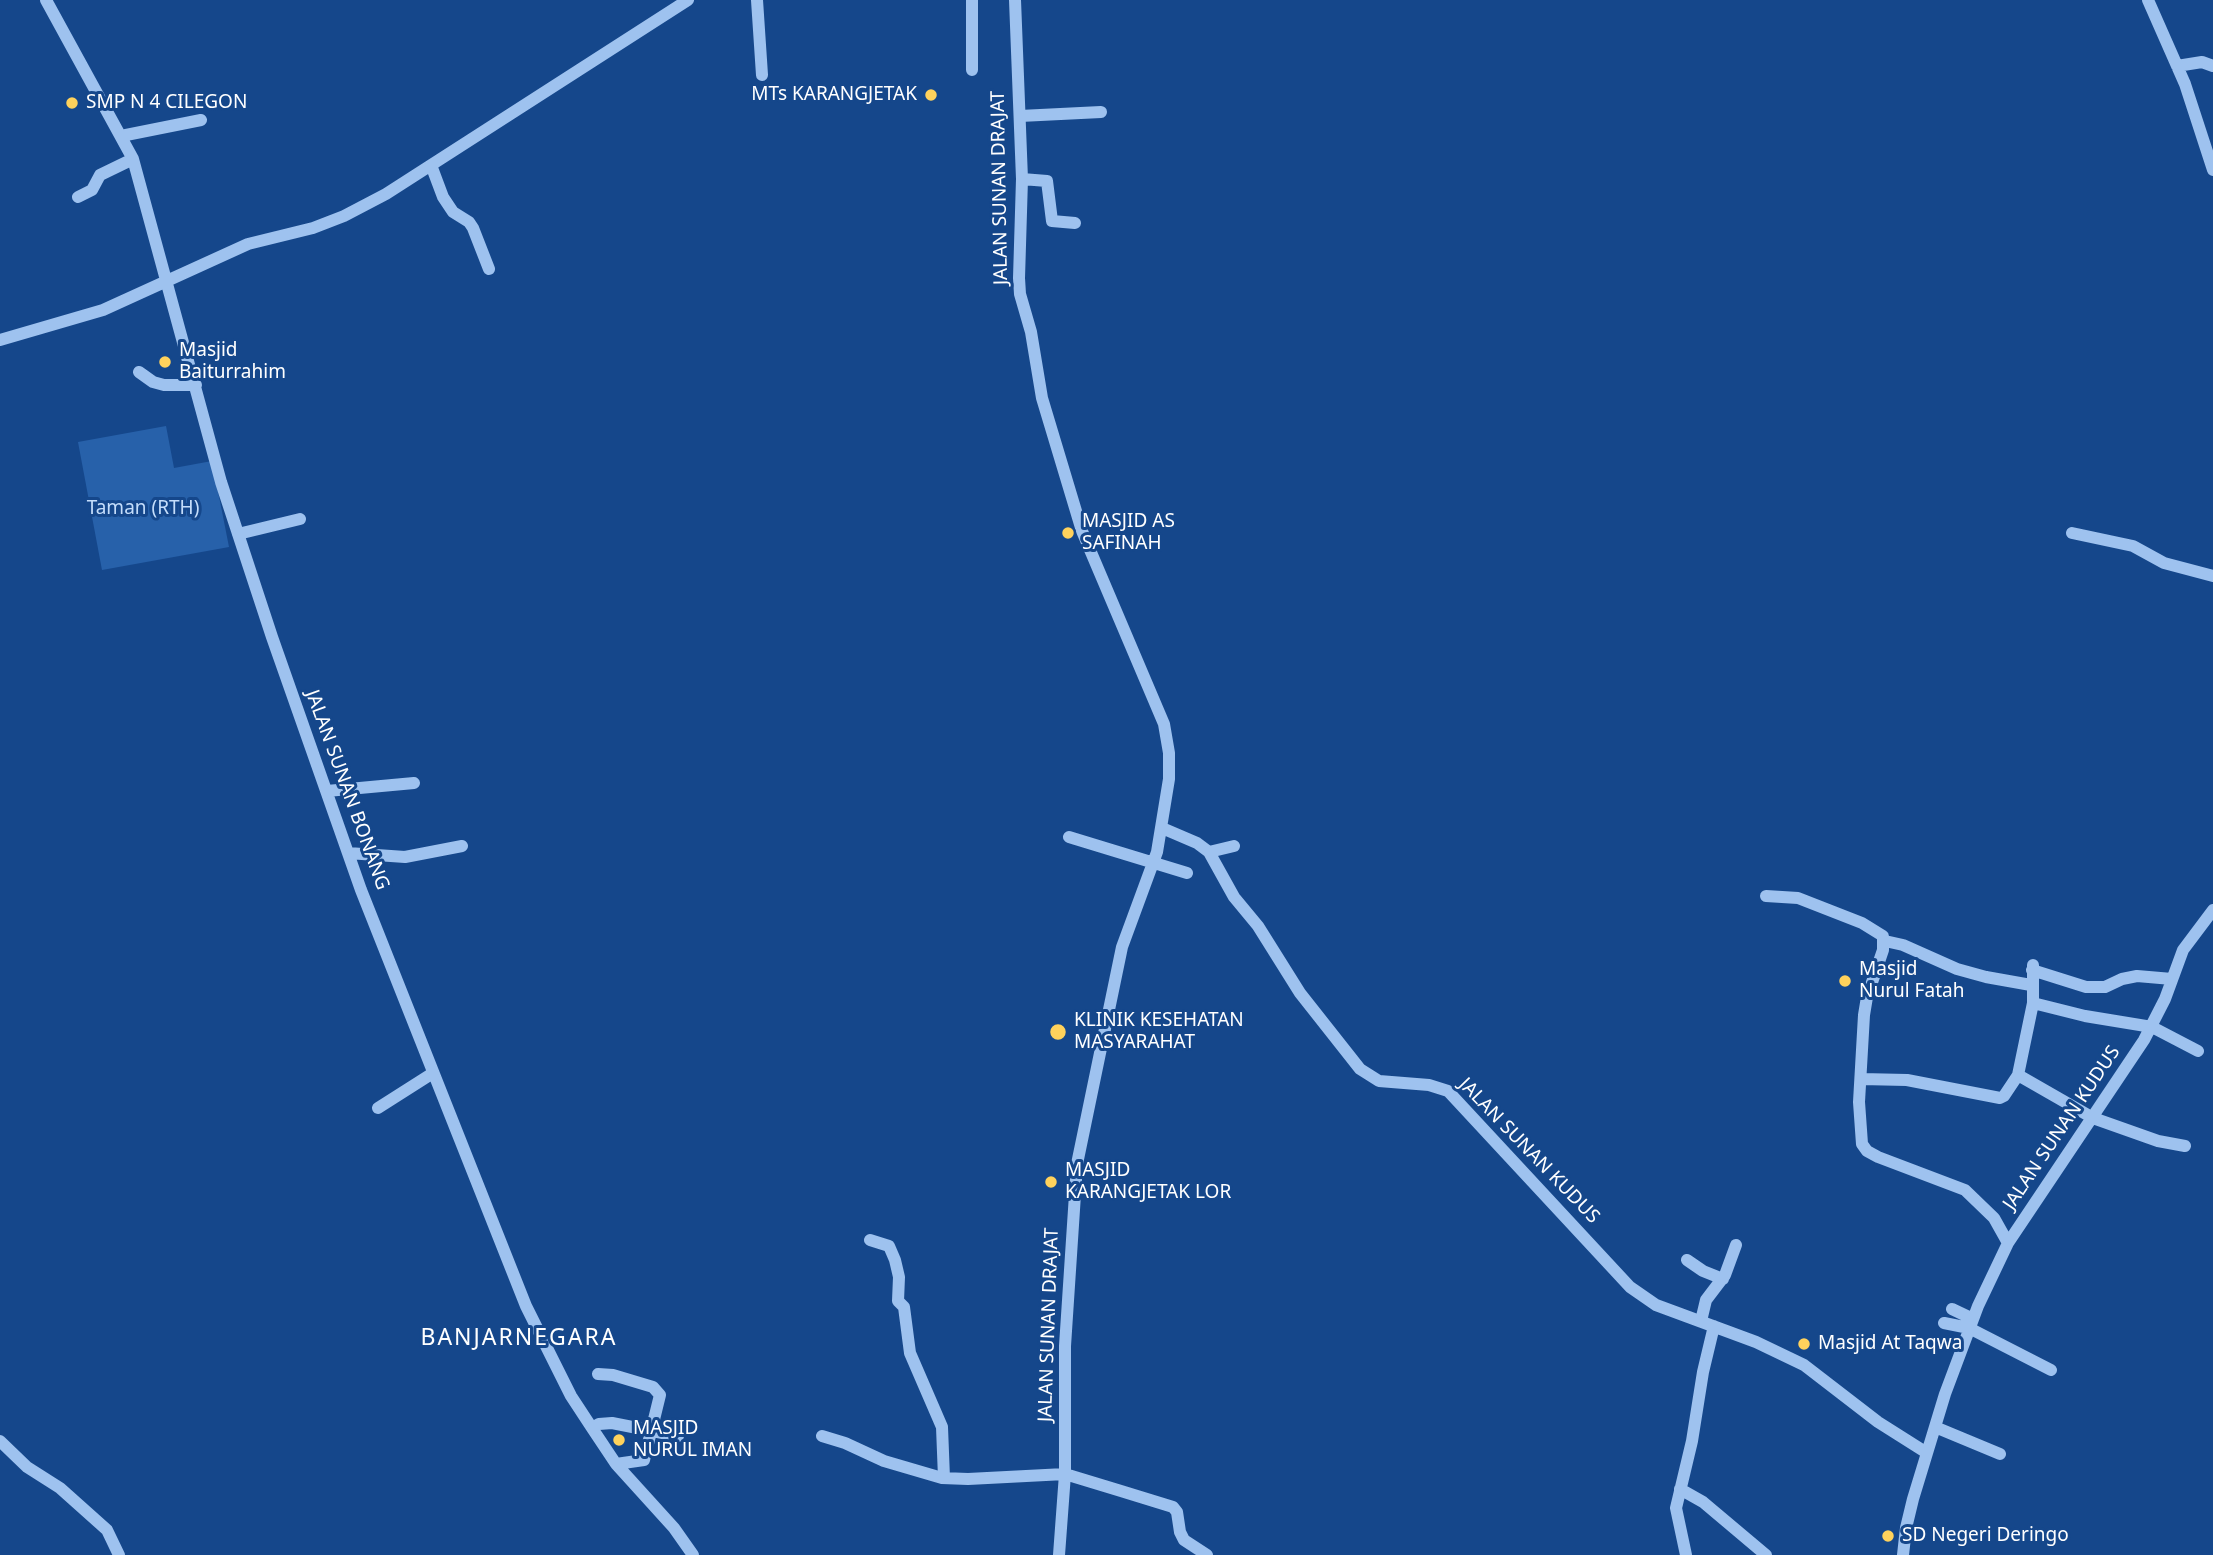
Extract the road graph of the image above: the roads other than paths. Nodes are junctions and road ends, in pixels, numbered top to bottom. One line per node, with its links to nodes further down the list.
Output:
1 (46, 0): 14 (street, JALAN SUNAN BONANG)
2 (688, 0): 16 (street)
3 (757, 0): 10 (street)
4 (972, 0): 9 (street)
5 (1015, 0): 12 (street, JALAN SUNAN DRAJAT)
6 (2148, 0): 7 (street)
7 (2177, 66): 8 (street); 17 (street)
8 (2213, 66)
9 (972, 70)
10 (762, 75)
11 (1101, 112): 12 (street)
12 (1020, 116): 18 (street, JALAN SUNAN DRAJAT)
13 (201, 120): 14 (street)
14 (121, 136): 15 (street, JALAN SUNAN BONANG)
15 (133, 159): 19 (street); 22 (street, JALAN SUNAN BONANG)
16 (431, 165): 21 (street); 22 (street)
17 (2213, 170)
18 (1022, 178): 20 (street); 32 (street, JALAN SUNAN DRAJAT)
19 (78, 197)
20 (1075, 223)
21 (489, 269)
22 (168, 282): 23 (street); 25 (street, JALAN SUNAN BONANG)
23 (0, 341)
24 (139, 372): 25 (street)
25 (196, 385): 28 (street, JALAN SUNAN BONANG)
26 (300, 519): 28 (street)
27 (2072, 533): 29 (street)
28 (238, 534): 31 (street, JALAN SUNAN BONANG)
29 (2213, 576)
30 (414, 783): 31 (street)
31 (327, 791): 37 (street, JALAN SUNAN BONANG)
32 (1161, 828): 36 (street); 38 (street, JALAN SUNAN DRAJAT)
33 (1069, 837): 38 (street)
34 (462, 846): 37 (street)
35 (1234, 846): 36 (street)
36 (1209, 852): 61 (street, JALAN SUNAN KUDUS)
37 (348, 853): 48 (street, JALAN SUNAN BONANG)
38 (1154, 863): 39 (street); 74 (street, JALAN SUNAN DRAJAT)
39 (1187, 873)
40 (1766, 896): 42 (street)
41 (2213, 910): 43 (street, JALAN SUNAN KUDUS)
42 (1885, 941): 44 (street); 50 (street)
43 (2172, 979): 44 (street); 46 (street, JALAN SUNAN KUDUS)
44 (2031, 985): 45 (street)
45 (2033, 1003): 46 (street); 49 (street)
46 (2151, 1027): 47 (street); 52 (street, JALAN SUNAN KUDUS)
47 (2198, 1051)
48 (433, 1073): 51 (street); 66 (street, JALAN SUNAN BONANG)
49 (2018, 1075): 50 (street); 52 (street)
50 (1861, 1079): 55 (street)
51 (378, 1108)
52 (2093, 1118): 53 (street); 55 (street, JALAN SUNAN KUDUS)
53 (2185, 1146)
54 (870, 1240): 75 (street)
55 (2008, 1243): 62 (street, JALAN SUNAN KUDUS)
56 (1735, 1245): 58 (street)
57 (1687, 1260): 58 (street)
58 (1723, 1279): 61 (street)
59 (1952, 1309): 62 (street)
60 (1944, 1323): 62 (street)
61 (1708, 1324): 71 (street, JALAN SUNAN KUDUS); 76 (street)
62 (1971, 1324): 63 (street); 65 (street, JALAN SUNAN KUDUS)
63 (2051, 1370)
64 (598, 1374): 67 (street)
65 (1935, 1427): 71 (street, JALAN SUNAN KUDUS); 72 (street)
66 (592, 1428): 67 (street); 73 (street, JALAN SUNAN BONANG)
67 (653, 1432): 68 (street); 73 (street)
68 (678, 1436)
69 (822, 1436): 75 (street)
70 (0, 1441): 77 (street)
71 (1927, 1453): 83 (street, JALAN SUNAN KUDUS)
72 (2000, 1454)
73 (616, 1464): 78 (street, JALAN SUNAN BONANG)
74 (1065, 1474): 75 (street); 79 (street, JALAN SUNAN DRAJAT); 80 (street)
75 (944, 1478)
76 (1680, 1489): 81 (street); 82 (street)
77 (119, 1555)
78 (693, 1555)
79 (1059, 1555)
80 (1206, 1555)
81 (1686, 1555)
82 (1766, 1555)
83 (1903, 1555)

